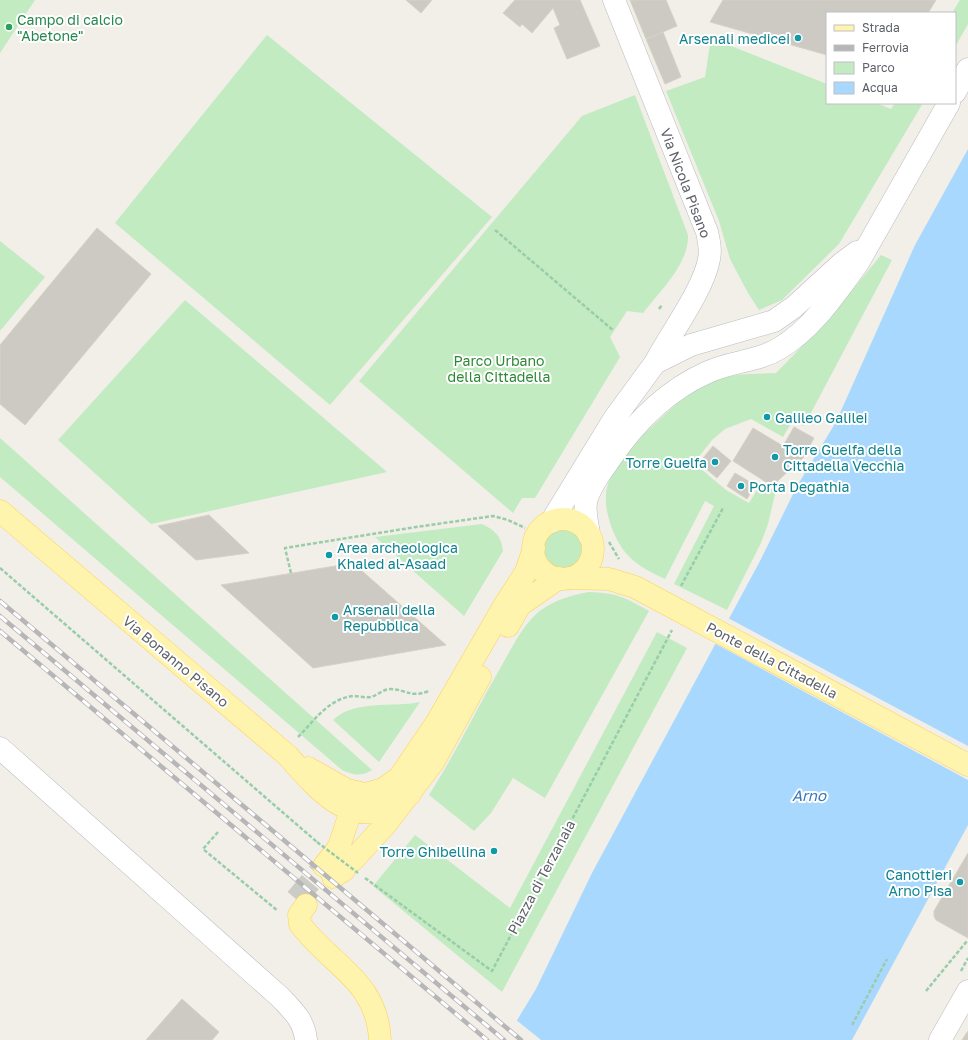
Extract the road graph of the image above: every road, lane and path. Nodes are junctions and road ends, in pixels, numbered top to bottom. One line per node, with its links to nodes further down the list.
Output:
1 (614, 0): 10 (street, Via Nicola Pisano)
2 (968, 69): 3 (street)
3 (956, 90)
4 (948, 104): 6 (street)
5 (495, 230): 9 (path)
6 (870, 243): 10 (street); 14 (street)
7 (662, 305): 8 (path)
8 (659, 309)
9 (614, 331)
10 (655, 363): 13 (street, Via Nicola Pisano)
11 (723, 508): 19 (path)
12 (0, 511): 23 (main road, Via Bonanno Pisano)
13 (541, 523): 14 (main road); 15 (path); 15 (main road)
14 (589, 534): 18 (main road)
15 (529, 537): 17 (path); 18 (main road); 26 (main road)
16 (0, 568): 28 (path, bridge)
17 (292, 573)
18 (564, 578): 24 (main road, Ponte della Cittadella); 25 (main road)
19 (682, 584)
20 (672, 628): 28 (path, Piazza di Terzanaia)
21 (432, 690): 23 (path)
22 (0, 748): 35 (street)
23 (291, 749): 26 (main road)
24 (968, 765)
25 (410, 794): 26 (main road); 28 (main road)
26 (361, 806): 28 (main road)
27 (218, 832): 29 (path)
28 (342, 867)
29 (300, 909): 36 (main road)
30 (968, 942): 32 (path)
31 (887, 959): 34 (path)
32 (926, 991)
33 (968, 991): 37 (street)
34 (852, 1025)
35 (306, 1040)
36 (380, 1040)
37 (940, 1040)

